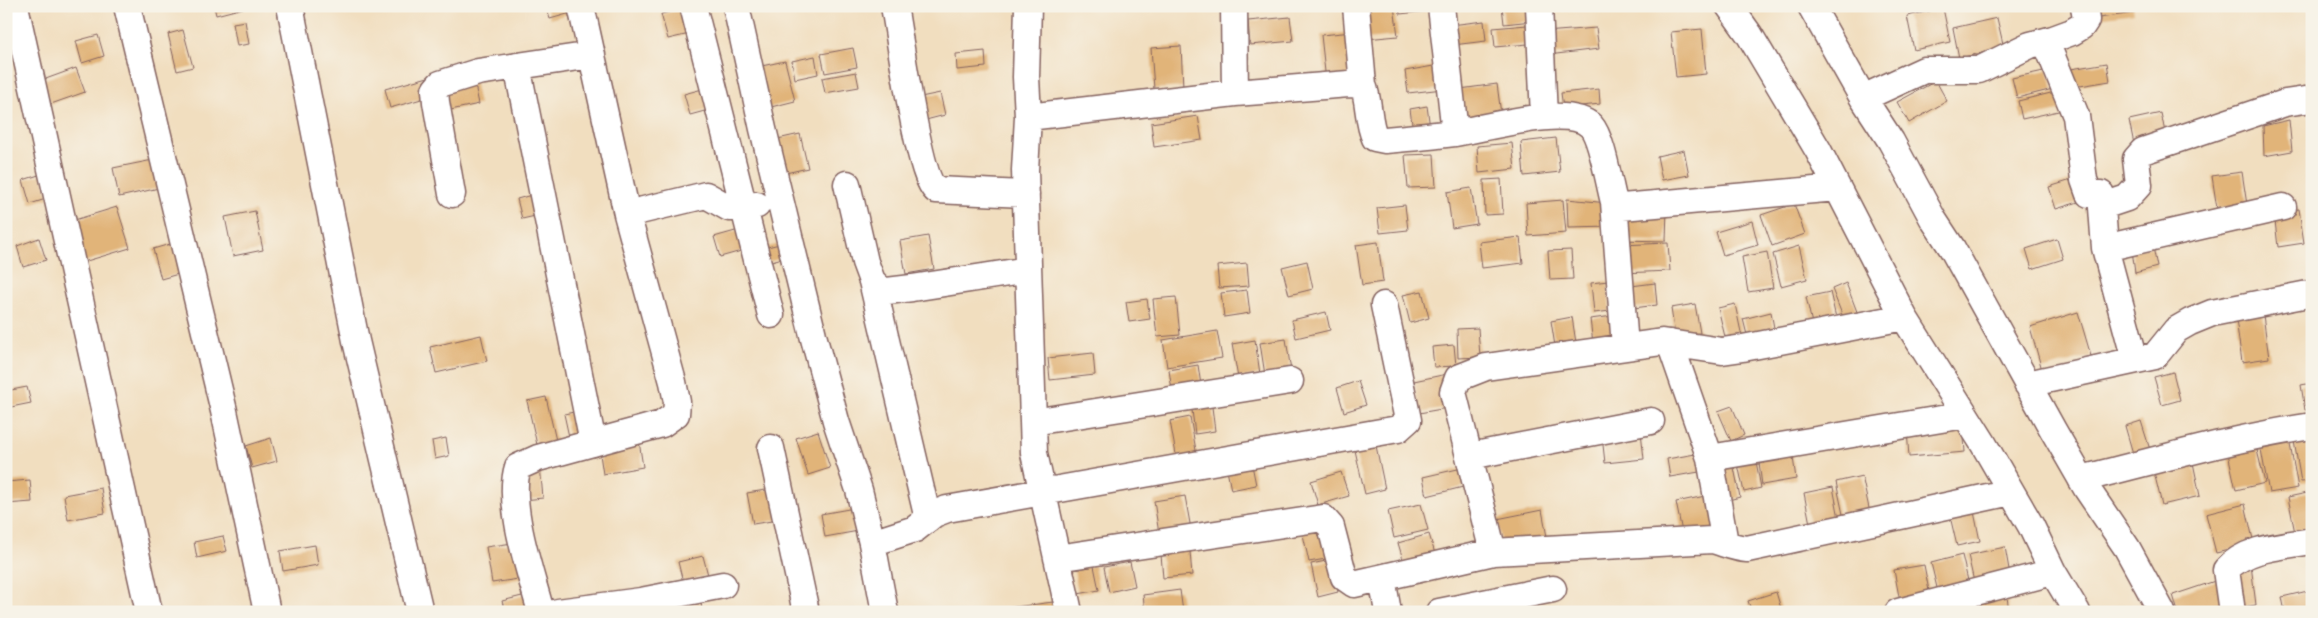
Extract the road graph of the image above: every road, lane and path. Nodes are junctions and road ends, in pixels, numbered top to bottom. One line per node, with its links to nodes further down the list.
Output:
1 (15, 6): 69 (street)
2 (127, 6): 70 (street)
3 (290, 6): 71 (street)
4 (581, 6): 17 (street)
5 (693, 6): 34 (street)
6 (736, 6): 31 (street)
7 (894, 6): 29 (street)
8 (1028, 6): 23 (street)
9 (1234, 6): 20 (street)
10 (1356, 6): 19 (street)
11 (1441, 6): 25 (street)
12 (1539, 6): 24 (street)
13 (1729, 6): 27 (street)
14 (1811, 6): 21 (street)
15 (2084, 6): 16 (street)
16 (2053, 39): 21 (street); 30 (street)
17 (592, 55): 18 (street); 35 (street)
18 (517, 66): 28 (street); 52 (street)
19 (1363, 85): 20 (street); 25 (street)
20 (1235, 93): 23 (street)
21 (1863, 98): 47 (street)
22 (2312, 99): 30 (street)
23 (1028, 117): 29 (street)
24 (1544, 117): 25 (street); 32 (street)
25 (1454, 133)
26 (848, 184): 38 (street)
27 (1837, 188): 32 (street); 42 (street)
28 (452, 194)
29 (1026, 194): 37 (street)
30 (2101, 194): 36 (street)
31 (780, 200): 34 (street); 61 (street)
32 (1614, 202): 44 (street)
33 (2283, 207): 36 (street)
34 (743, 208): 35 (street); 41 (street)
35 (627, 214): 52 (street)
36 (2106, 248): 45 (street)
37 (1028, 270): 38 (street); 50 (street)
38 (872, 281): 59 (street)
39 (2308, 294): 45 (street)
40 (1384, 305): 57 (street)
41 (771, 315)
42 (1904, 317): 43 (street); 48 (street)
43 (1670, 343): 44 (street); 55 (street)
44 (1624, 347): 54 (street)
45 (2135, 360): 47 (street)
46 (1290, 381): 50 (street)
47 (2026, 384): 56 (street)
48 (1965, 415): 55 (street); 58 (street)
49 (1652, 420): 54 (street)
50 (1034, 422): 57 (street)
51 (2312, 426): 56 (street)
52 (593, 444): 72 (street)
53 (771, 448): 74 (street)
54 (1470, 456): 63 (street)
55 (1710, 458): 62 (street)
56 (2081, 479): 81 (street)
57 (1043, 491): 59 (street); 64 (street)
58 (2011, 492): 62 (street); 65 (street)
59 (928, 519): 61 (street)
60 (2312, 541): 82 (street)
61 (872, 543): 75 (street)
62 (1725, 543): 63 (street)
63 (1493, 552): 66 (street)
64 (1057, 558): 66 (street); 76 (street)
65 (2052, 572): 79 (street); 80 (street)
66 (1382, 578): 77 (street)
67 (723, 585): 73 (street)
68 (1553, 588): 78 (street)
69 (149, 612)
70 (267, 612)
71 (420, 612)
72 (541, 612)
73 (558, 612)
74 (806, 612)
75 (885, 612)
76 (1069, 612)
77 (1388, 612)
78 (1439, 612)
79 (1898, 612)
80 (2077, 612)
81 (2162, 612)
82 (2232, 612)

